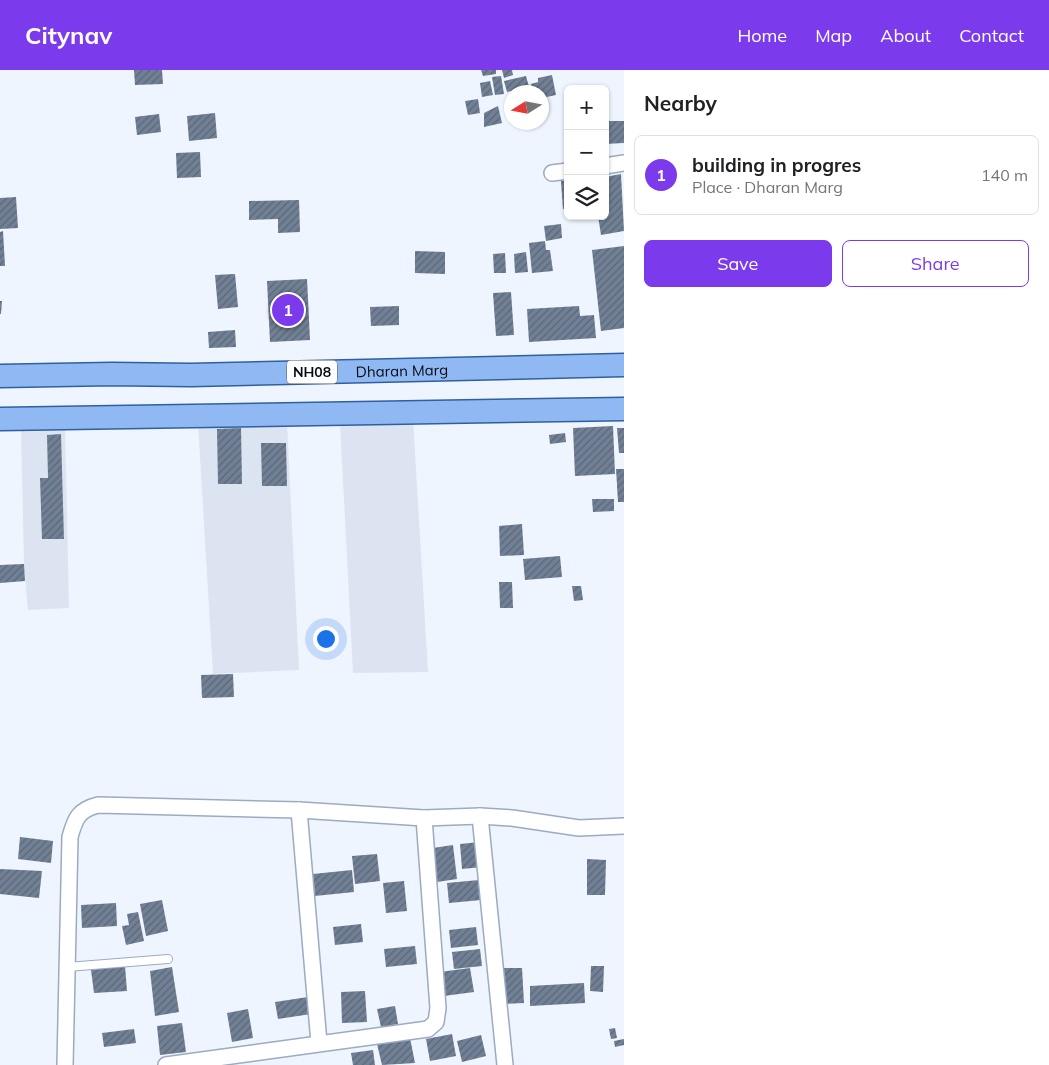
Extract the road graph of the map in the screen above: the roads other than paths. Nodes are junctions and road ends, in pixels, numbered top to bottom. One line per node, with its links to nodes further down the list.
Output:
1 (624, 163): 2 (street)
2 (609, 165)
3 (564, 172): 4 (street)
4 (552, 173)
5 (624, 365): 6 (main road, Dharan Marg / NH08)
6 (0, 376)
7 (624, 409): 8 (main road)
8 (0, 419)
9 (299, 810): 11 (street); 14 (street); 15 (street)
10 (480, 816): 11 (street); 12 (street); 18 (street)
11 (424, 818): 15 (street)
12 (624, 826)
13 (168, 959): 14 (lane)
14 (67, 967): 16 (street)
15 (320, 1043): 17 (street)
16 (65, 1065)
17 (166, 1065)
18 (505, 1065)

